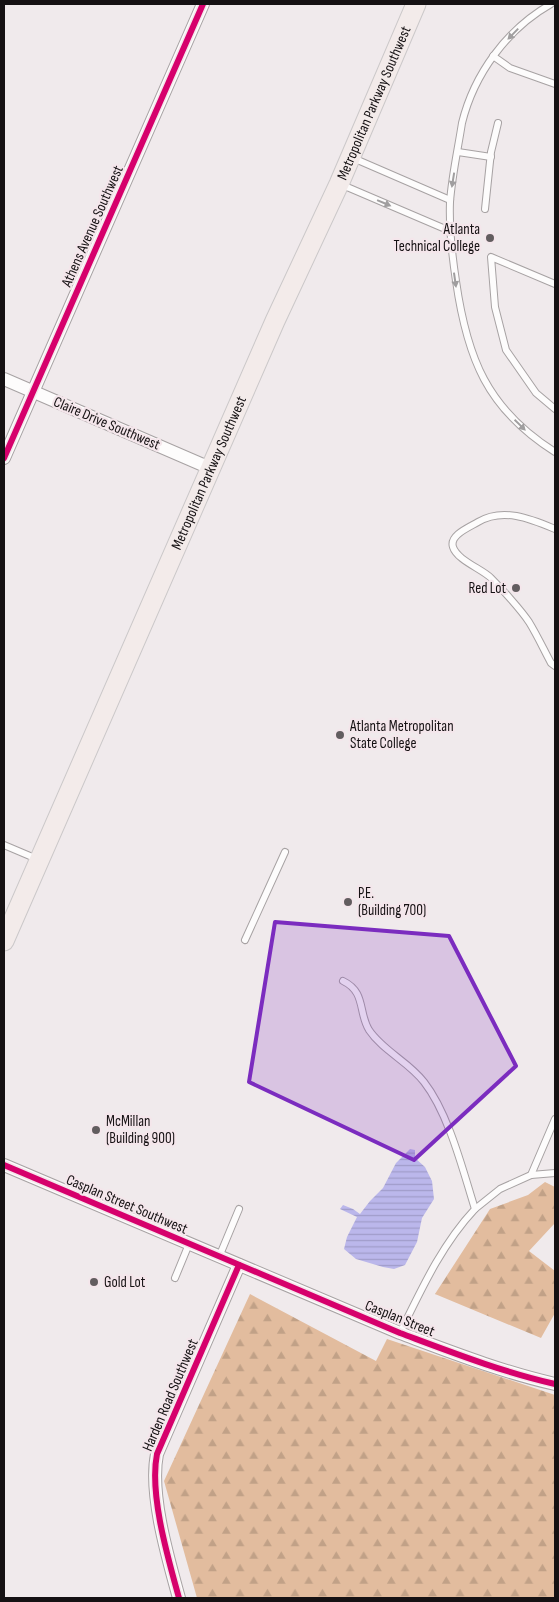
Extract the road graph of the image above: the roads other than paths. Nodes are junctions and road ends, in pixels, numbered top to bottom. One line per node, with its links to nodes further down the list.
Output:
1 (203, 4): 16 (street, Athens Avenue Southwest)
2 (416, 4): 8 (main road, Metropolitan Parkway Southwest)
3 (551, 4): 4 (lane, one-way to 4)
4 (493, 56): 5 (lane); 7 (lane)
5 (555, 84)
6 (498, 123): 9 (lane)
7 (458, 152): 9 (lane); 11 (lane, one-way to 11)
8 (350, 157): 10 (main road, Metropolitan Parkway Southwest); 11 (lane)
9 (491, 157): 12 (lane)
10 (339, 184): 13 (lane, one-way to 13); 20 (main road, Metropolitan Parkway Southwest)
11 (450, 200): 13 (lane)
12 (485, 209)
13 (450, 231): 18 (lane, one-way to 18)
14 (555, 284): 17 (lane)
15 (4, 379): 16 (street, Claire Drive Southwest)
16 (33, 391): 19 (street, Athens Avenue Southwest); 20 (street, Claire Drive Southwest)
17 (555, 409)
18 (555, 452)
19 (4, 458)
20 (210, 468): 25 (main road, Metropolitan Parkway Southwest)
21 (555, 529): 22 (lane)
22 (555, 666)
23 (4, 845): 25 (lane)
24 (285, 852): 26 (lane)
25 (40, 861): 27 (main road, Metropolitan Parkway Southwest)
26 (245, 940)
27 (4, 941)
28 (343, 981): 34 (lane)
29 (555, 1120): 32 (lane)
30 (4, 1165): 35 (street, Casplan Street Southwest)
31 (555, 1173): 32 (lane)
32 (531, 1175): 34 (lane)
33 (239, 1209): 36 (lane)
34 (476, 1209): 39 (lane)
35 (189, 1244): 36 (street, Casplan Street Southwest); 38 (lane)
36 (219, 1256): 37 (street, Casplan Street Southwest)
37 (240, 1265): 39 (street, Casplan Street); 41 (street, Harden Road Southwest)
38 (174, 1278)
39 (400, 1333): 40 (street, Casplan Street)
40 (555, 1384)
41 (179, 1598)

